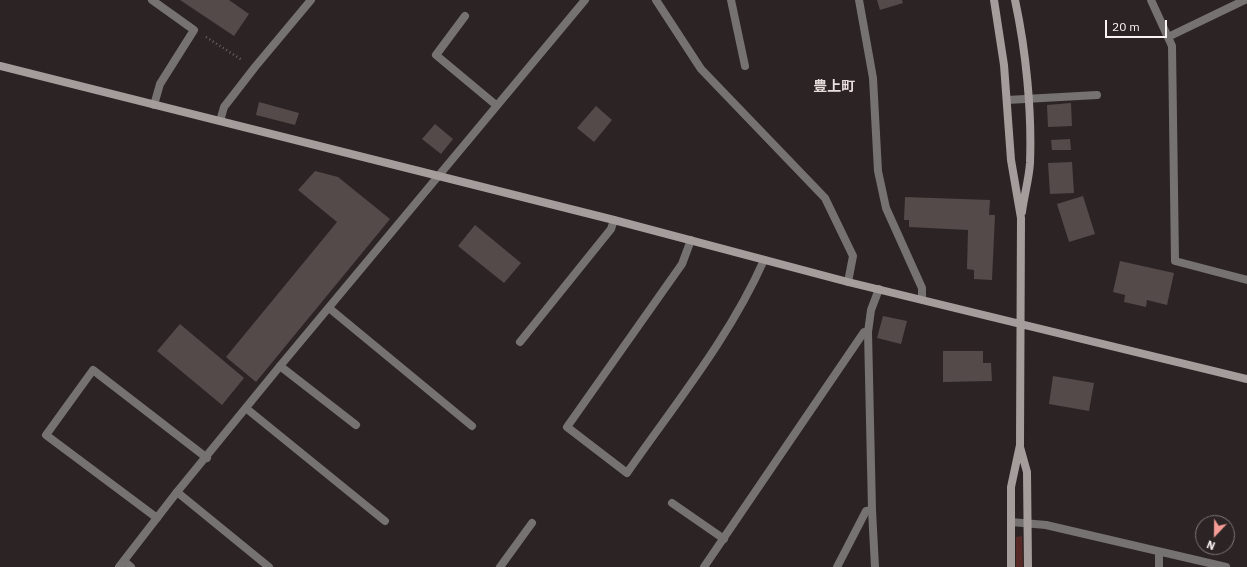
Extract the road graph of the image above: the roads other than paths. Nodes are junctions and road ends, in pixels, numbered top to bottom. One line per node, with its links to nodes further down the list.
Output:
1 (152, 0): 18 (street)
2 (311, 0): 20 (street)
3 (585, 0): 19 (street)
4 (656, 0): 27 (street)
5 (731, 0): 14 (street)
6 (859, 0): 29 (street)
7 (994, 0): 17 (street)
8 (1016, 0): 16 (street)
9 (1151, 0): 12 (street)
10 (1245, 0): 12 (street)
11 (464, 16): 19 (street)
12 (1168, 37): 26 (street)
13 (0, 66): 18 (street)
14 (745, 66)
15 (1097, 95): 16 (street)
16 (1028, 99): 17 (street); 22 (street)
17 (1007, 100): 22 (street)
18 (154, 105): 20 (street)
19 (496, 105): 21 (street)
20 (220, 121): 21 (street)
21 (438, 176): 23 (street); 30 (street)
22 (1020, 218): 31 (street)
23 (614, 220): 24 (street); 33 (street)
24 (691, 240): 25 (street); 25 (street)
25 (764, 260): 27 (street)
26 (1247, 280)
27 (848, 282): 28 (street)
28 (879, 289): 29 (street); 32 (street)
29 (922, 299): 31 (street)
30 (329, 308): 34 (street); 38 (street)
31 (1021, 323): 35 (street); 39 (street)
32 (868, 332): 43 (street); 49 (street)
33 (520, 342)
34 (280, 366): 36 (street); 37 (street)
35 (1247, 379)
36 (247, 409): 40 (street); 45 (street)
37 (356, 425)
38 (472, 426)
39 (1020, 445): 47 (street); 48 (street)
40 (207, 458): 41 (street); 44 (street)
41 (177, 492): 44 (street); 53 (street)
42 (672, 504): 49 (street)
43 (872, 510): 56 (street); 57 (street)
44 (157, 518): 51 (street)
45 (385, 521)
46 (532, 522): 54 (street)
47 (1012, 522): 48 (street); 58 (street)
48 (1028, 522): 50 (street); 59 (street)
49 (724, 539): 55 (street)
50 (1159, 552): 60 (street); 61 (street)
51 (121, 564): 52 (street)
52 (131, 567)
53 (269, 567)
54 (500, 567)
55 (704, 567)
56 (837, 567)
57 (875, 567)
58 (1011, 567)
59 (1028, 567)
60 (1159, 567)
61 (1226, 567)

